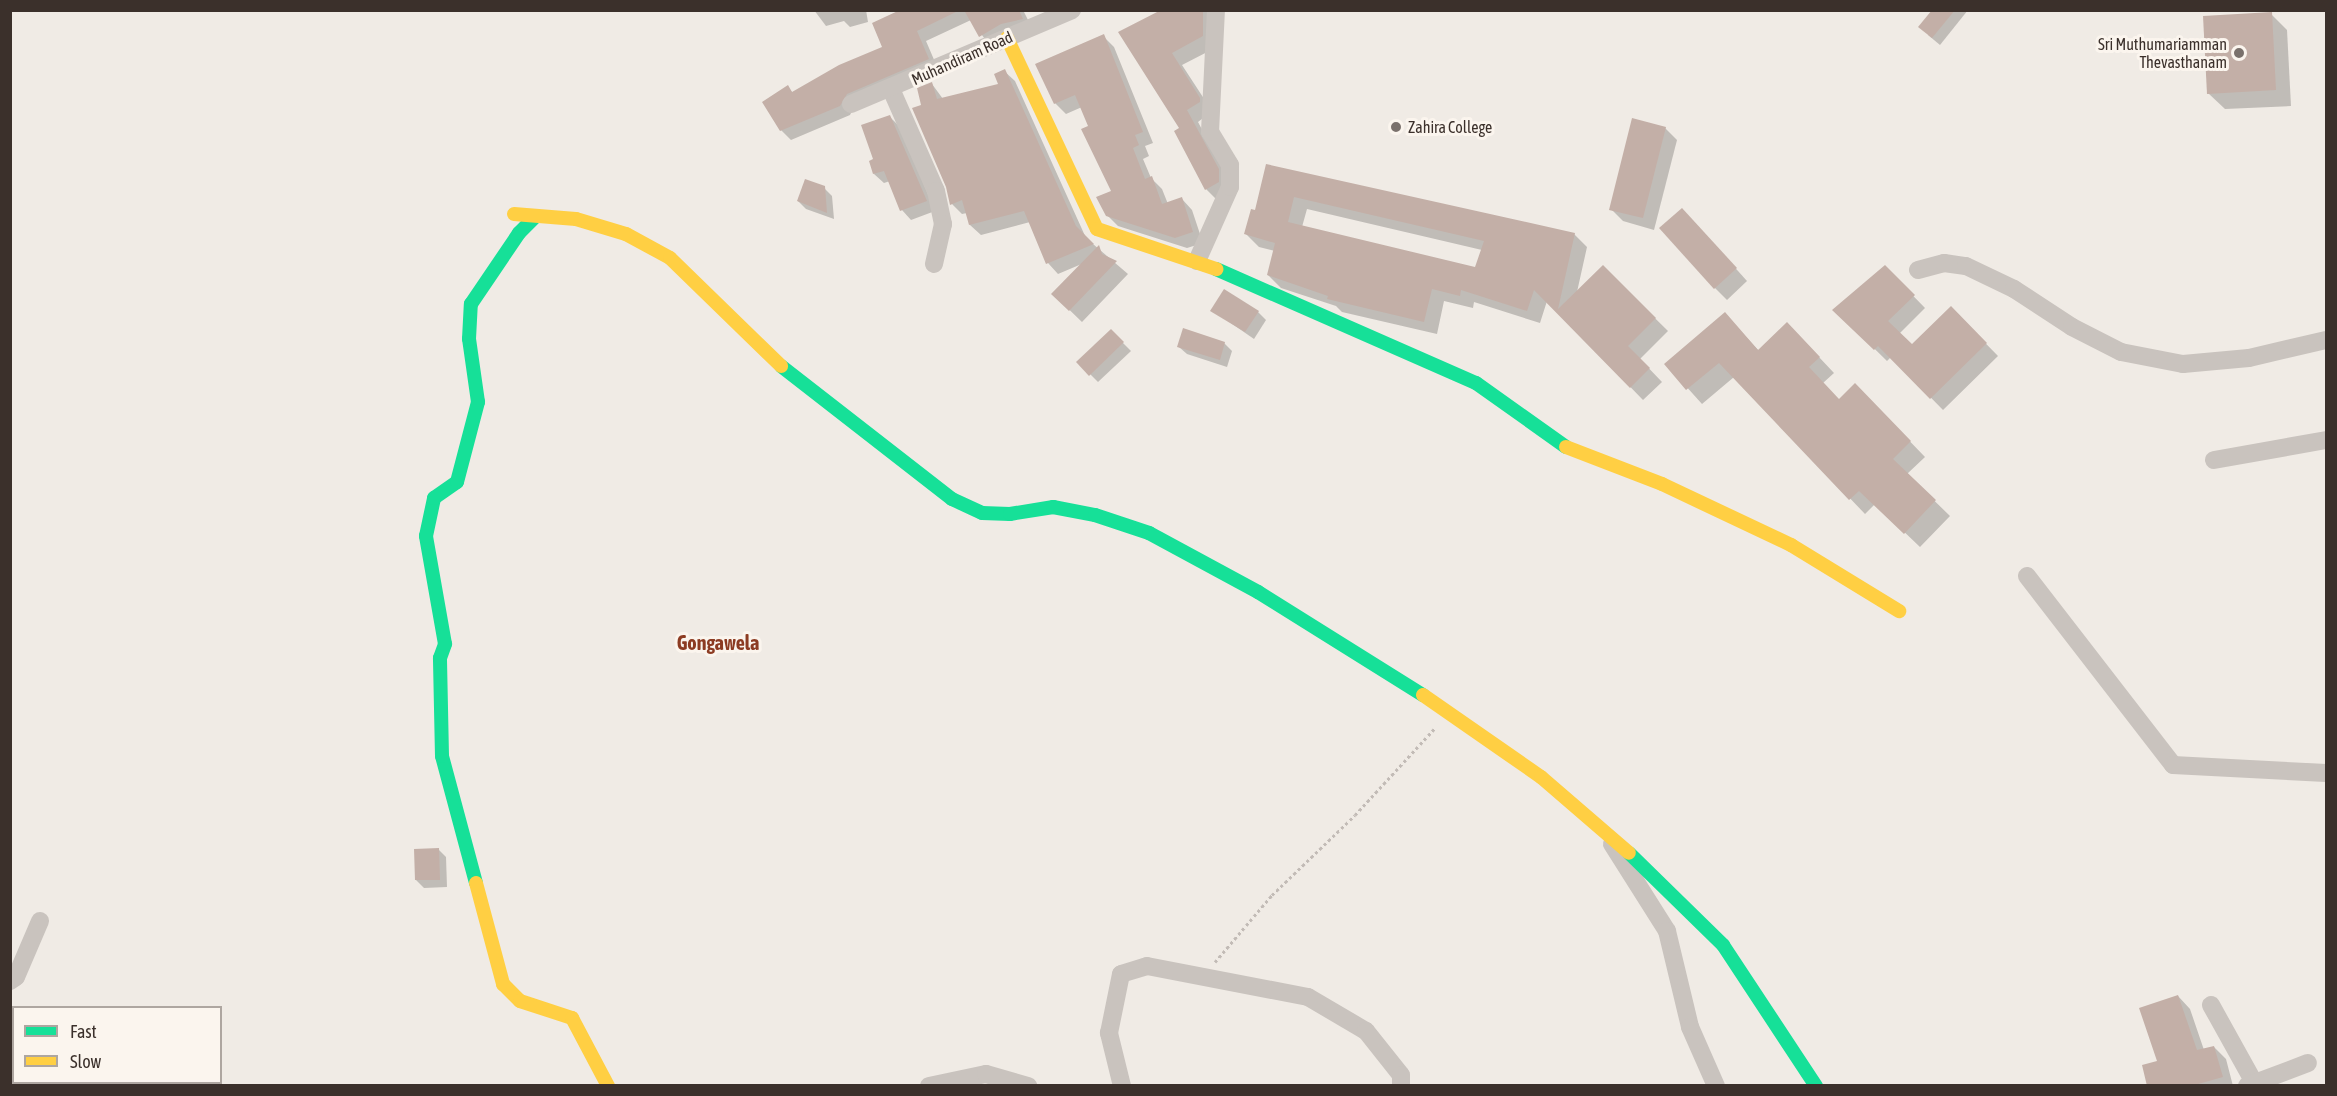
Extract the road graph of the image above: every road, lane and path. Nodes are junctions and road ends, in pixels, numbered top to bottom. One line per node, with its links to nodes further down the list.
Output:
1 (1072, 10): 3 (street, Muhandiram Road)
2 (1216, 10): 8 (street)
3 (1007, 38): 4 (street, Muhandiram Road); 8 (street)
4 (891, 88): 5 (street, Muhandiram Road); 9 (street)
5 (851, 104)
6 (514, 214): 7 (street)
7 (536, 216): 16 (street); 25 (street)
8 (1197, 261): 15 (street)
9 (934, 264)
10 (1918, 270): 11 (street)
11 (2326, 340)
12 (2326, 440): 13 (street)
13 (2214, 460)
14 (2027, 576): 17 (street)
15 (1899, 611)
16 (1449, 714): 18 (street); 20 (path)
17 (2326, 773)
18 (1607, 834): 30 (street); 31 (street)
19 (40, 921): 21 (street)
20 (1214, 964)
21 (10, 981)
22 (2211, 1005): 24 (street)
23 (2308, 1063): 24 (street)
24 (2252, 1085)
25 (608, 1086)
26 (929, 1086): 27 (street)
27 (1028, 1086)
28 (1122, 1086): 29 (street)
29 (1401, 1086)
30 (1716, 1086)
31 (1816, 1086)

